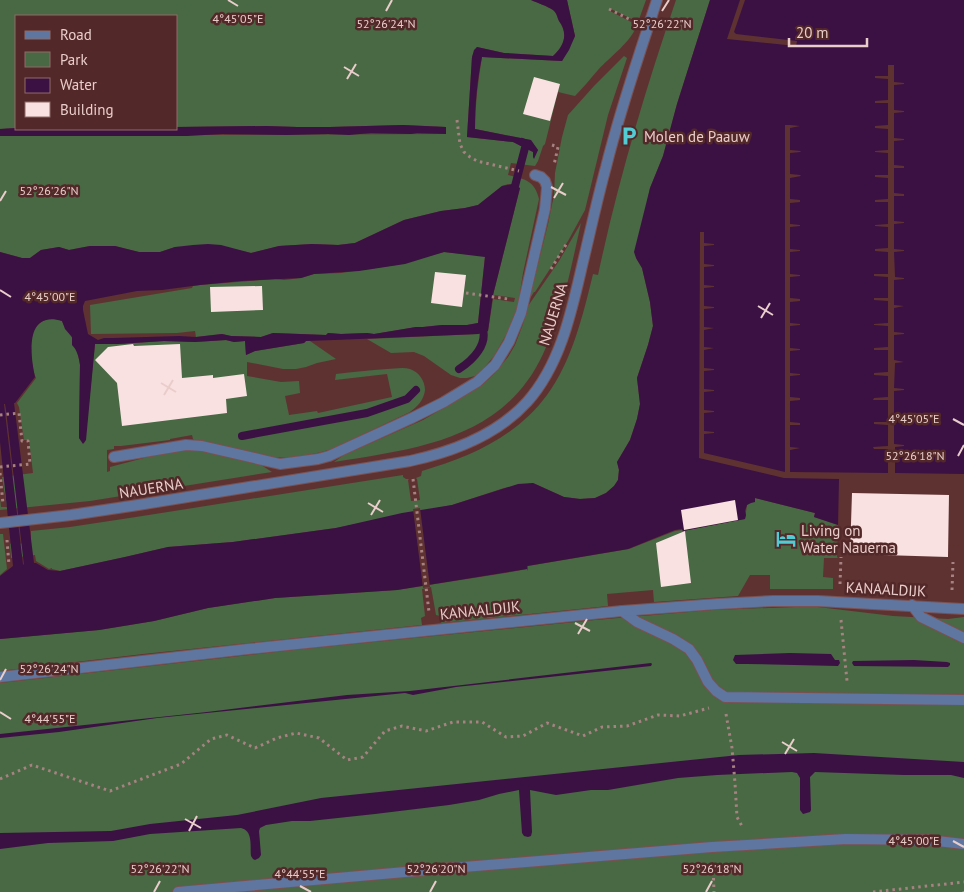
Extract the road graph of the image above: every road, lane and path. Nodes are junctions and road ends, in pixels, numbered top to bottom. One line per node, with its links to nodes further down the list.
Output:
1 (657, 0): 15 (street, NAUERNA)
2 (609, 9): 3 (path)
3 (637, 24)
4 (457, 120): 5 (path)
5 (535, 175): 12 (street, NAUERNA)
6 (570, 239): 7 (path)
7 (548, 274)
8 (466, 293): 9 (path)
9 (493, 297)
10 (0, 415): 13 (path)
11 (114, 457): 12 (street, NAUERNA)
12 (304, 461): 15 (street)
13 (0, 467)
14 (0, 473): 17 (path)
15 (306, 479): 18 (street, NAUERNA)
16 (413, 479): 28 (path)
17 (4, 507)
18 (0, 522)
19 (7, 544): 22 (path)
20 (841, 557): 23 (path)
21 (953, 562): 25 (path)
22 (9, 565)
23 (839, 602): 24 (street, KANAALDIJK); 27 (street, KANAALDIJK); 31 (path)
24 (912, 605): 25 (street, KANAALDIJK); 29 (street)
25 (951, 608): 26 (street, KANAALDIJK)
26 (964, 609)
27 (622, 611): 30 (street, KANAALDIJK); 32 (street)
28 (430, 615)
29 (964, 638)
30 (0, 677)
31 (848, 699): 32 (street); 33 (street)
32 (724, 700): 34 (path); 35 (path)
33 (964, 700)
34 (0, 779)
35 (747, 832)
36 (964, 844): 39 (street)
37 (712, 863): 40 (path)
38 (964, 882): 41 (path)
39 (178, 892)
40 (714, 892)
41 (873, 892)

